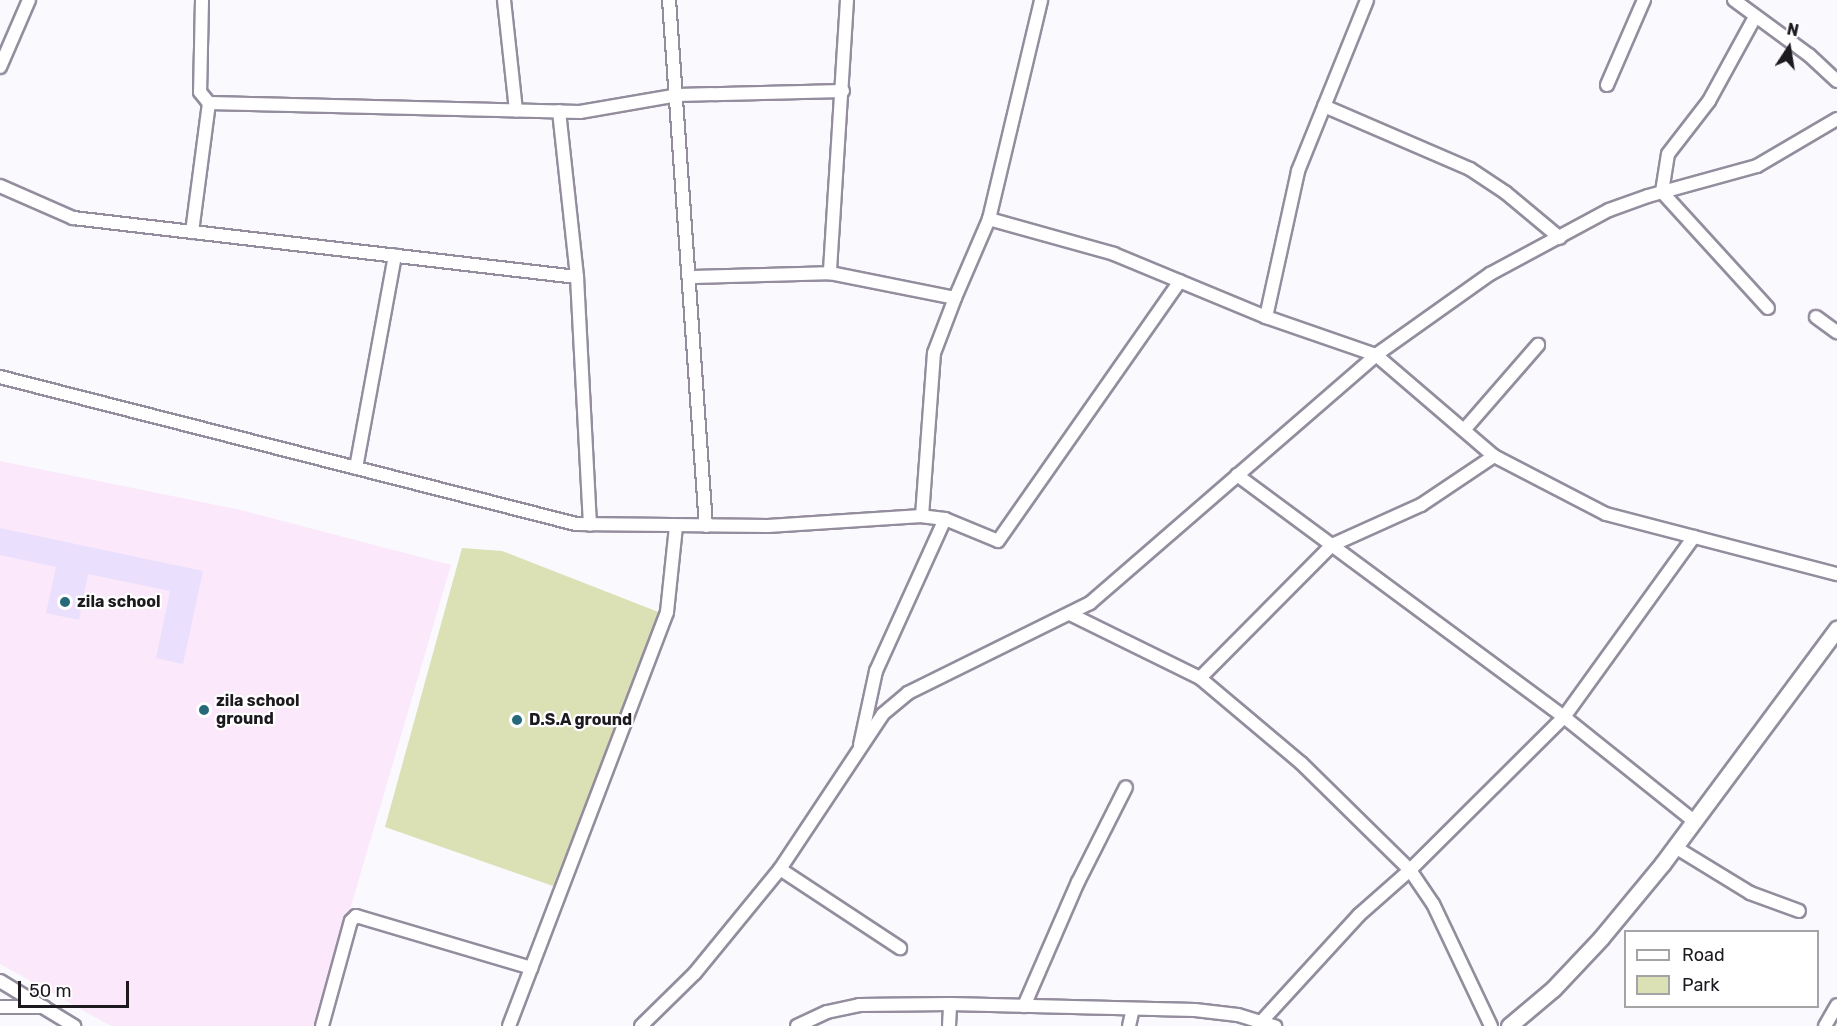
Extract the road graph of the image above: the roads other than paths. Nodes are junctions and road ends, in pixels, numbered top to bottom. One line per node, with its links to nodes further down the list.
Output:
1 (29, 0): 11 (street)
2 (202, 0): 16 (street)
3 (504, 0): 18 (street)
4 (669, 0): 15 (street)
5 (847, 0): 14 (street)
6 (1041, 0): 23 (street)
7 (1367, 0): 17 (street)
8 (1644, 0): 13 (street)
9 (1734, 0): 10 (street)
10 (1752, 10): 12 (street); 22 (street)
11 (0, 67)
12 (1837, 81)
13 (1607, 85)
14 (843, 91): 15 (street); 27 (street)
15 (678, 94): 19 (street); 29 (street)
16 (209, 103): 18 (street); 24 (street)
17 (1324, 106): 25 (street); 33 (street)
18 (516, 110): 19 (street)
19 (560, 111): 28 (street)
20 (1837, 120): 22 (street)
21 (0, 186): 24 (street)
22 (1662, 192): 25 (street); 32 (street)
23 (989, 219): 30 (street); 31 (street)
24 (192, 232): 26 (street)
25 (1560, 238): 37 (street)
26 (395, 256): 28 (street); 41 (street)
27 (830, 273): 29 (street); 31 (street)
28 (577, 277): 45 (street)
29 (690, 277): 47 (street)
30 (1180, 281): 33 (street); 44 (street)
31 (955, 298): 43 (street)
32 (1768, 308)
33 (1266, 317): 37 (street)
34 (1815, 317): 35 (street)
35 (1837, 333)
36 (1538, 345): 39 (street)
37 (1376, 355): 39 (street); 42 (street)
38 (0, 377): 41 (street)
39 (1464, 430): 40 (street)
40 (1494, 456): 48 (street); 49 (street)
41 (356, 468): 45 (street)
42 (1238, 475): 49 (street); 51 (street)
43 (922, 516): 44 (street); 47 (street)
44 (945, 519): 55 (street)
45 (590, 525): 46 (street)
46 (676, 525): 47 (street); 63 (street)
47 (706, 526)
48 (1694, 537): 50 (street); 54 (street)
49 (1332, 545): 53 (street); 54 (street)
50 (1837, 573)
51 (1070, 614): 53 (street); 55 (street)
52 (1837, 629): 57 (street)
53 (1200, 678): 60 (street)
54 (1564, 717): 57 (street); 60 (street)
55 (859, 750): 59 (street)
56 (1126, 787): 67 (street)
57 (1694, 821): 58 (street)
58 (1675, 847): 61 (street); 81 (street)
59 (780, 869): 62 (street); 75 (street)
60 (1410, 870): 71 (street); 80 (street)
61 (1798, 911)
62 (900, 948)
63 (531, 968): 73 (street); 74 (street)
64 (0, 981): 69 (street)
65 (950, 1004): 67 (street); 76 (street); 77 (street)
66 (1837, 1005): 82 (street)
67 (1024, 1006): 70 (street)
68 (0, 1007): 69 (street)
69 (44, 1007): 72 (street)
70 (1133, 1009): 71 (street); 78 (street)
71 (1261, 1022): 79 (street)
72 (74, 1026)
73 (322, 1026)
74 (509, 1026)
75 (641, 1026)
76 (797, 1026)
77 (949, 1026)
78 (1129, 1026)
79 (1275, 1026)
80 (1491, 1026)
81 (1509, 1026)
82 (1825, 1026)

